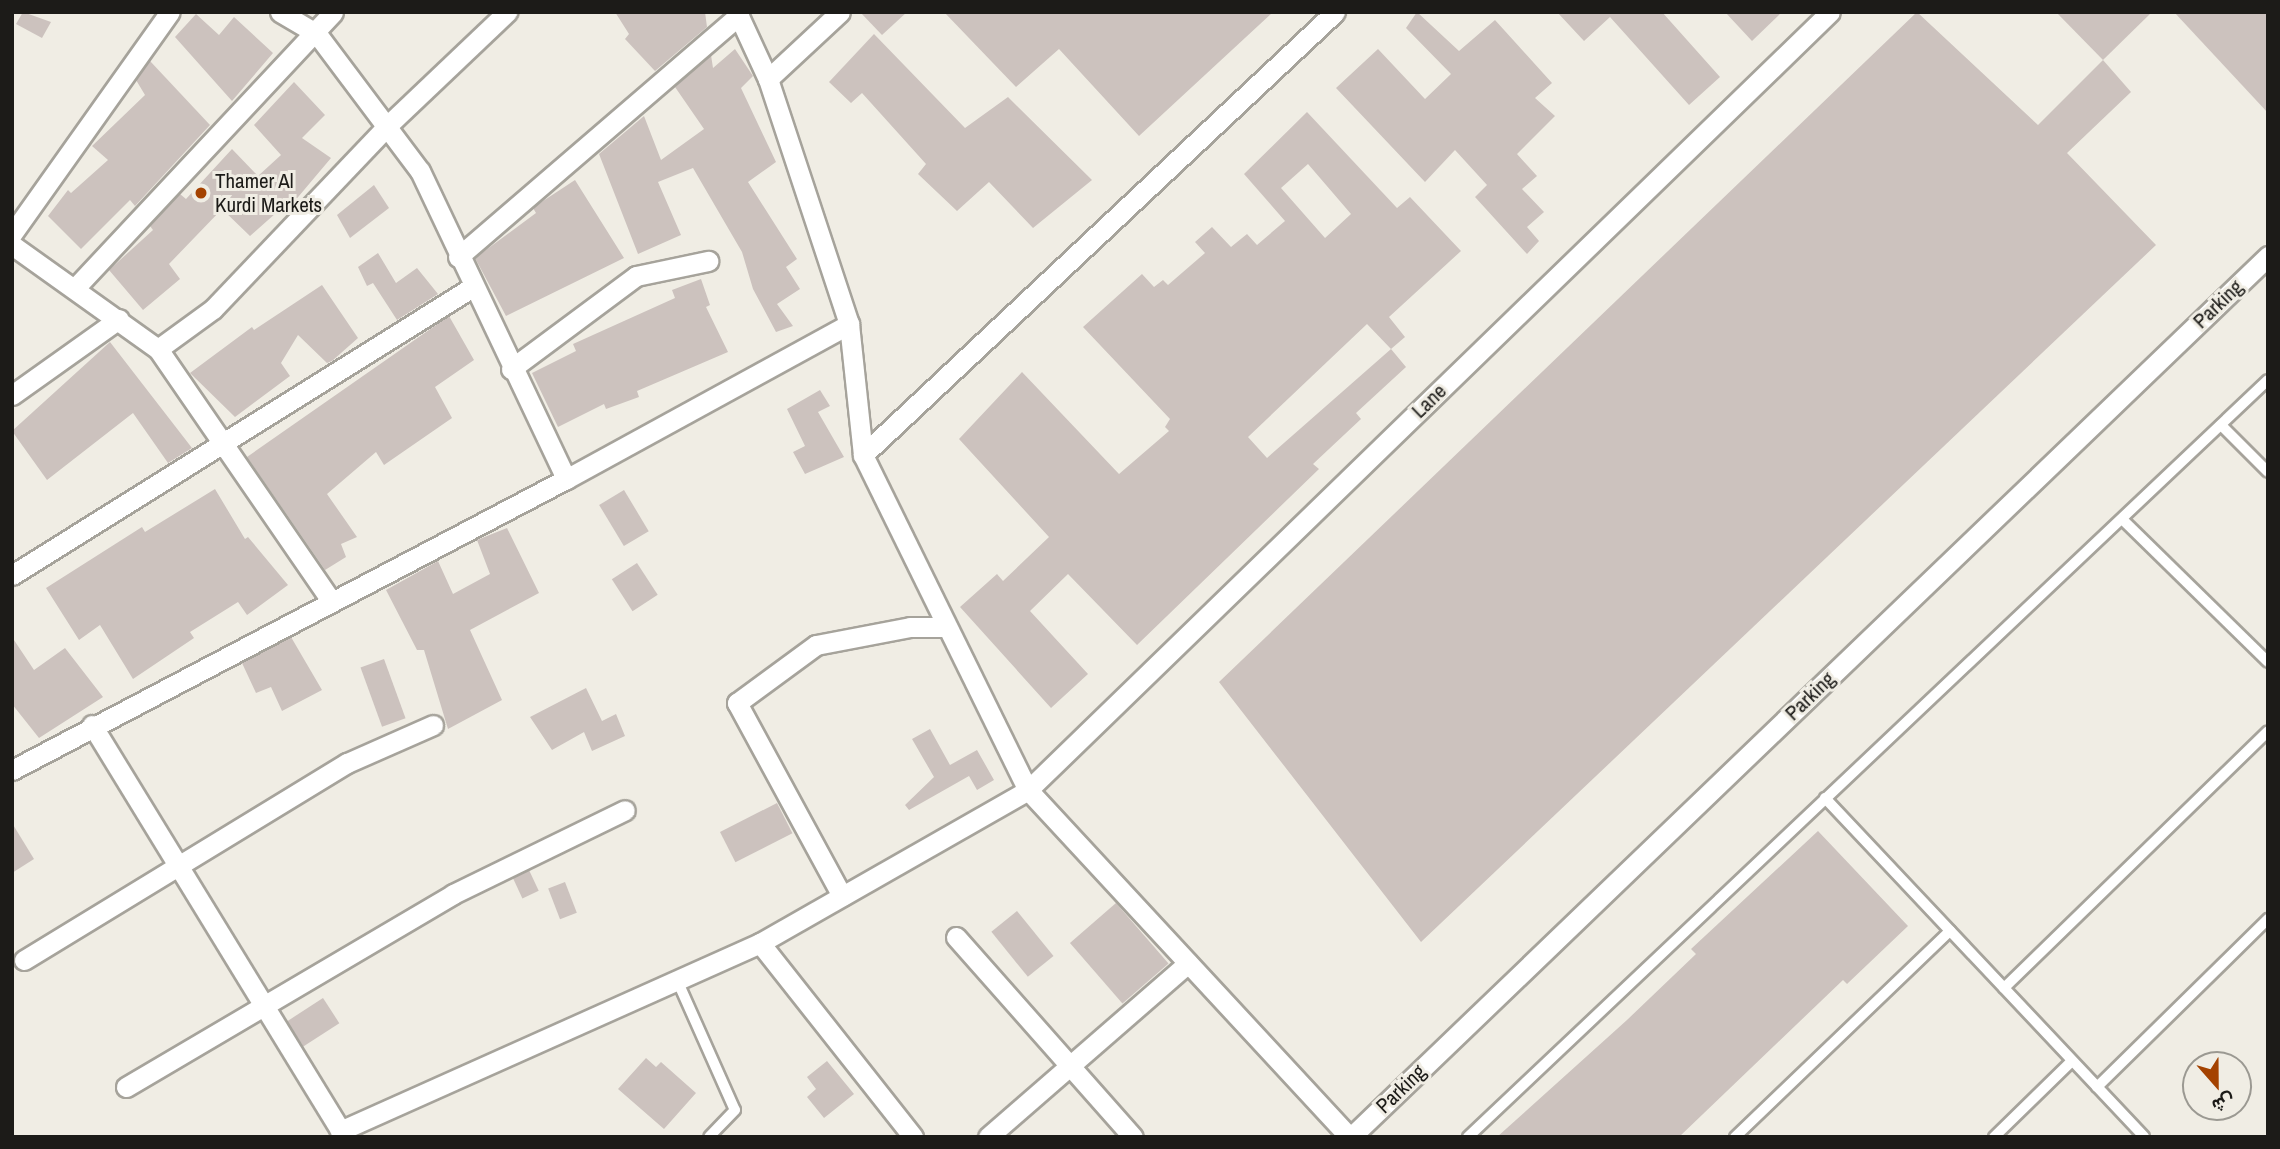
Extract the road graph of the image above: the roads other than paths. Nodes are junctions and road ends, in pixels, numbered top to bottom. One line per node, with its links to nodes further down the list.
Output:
1 (170, 12): 12 (street)
2 (280, 12): 9 (street)
3 (333, 12): 9 (street)
4 (507, 12): 11 (street)
5 (840, 12): 10 (street)
6 (1335, 12): 27 (street)
7 (1830, 12): 39 (street, Lane)
8 (738, 14): 10 (street); 15 (street)
9 (317, 34): 11 (street); 17 (street)
10 (768, 79): 20 (street)
11 (387, 126): 15 (street); 21 (street)
12 (12, 234)
13 (12, 245): 17 (street)
14 (2268, 256): 62 (street, Parking)
15 (458, 257): 18 (street)
16 (708, 261): 22 (street)
17 (76, 286): 19 (street)
18 (471, 288): 22 (street); 26 (street)
19 (119, 319): 21 (street); 24 (street)
20 (849, 324): 27 (street); 29 (street)
21 (158, 349): 26 (street)
22 (512, 369): 29 (street)
23 (2268, 380): 25 (lane)
24 (12, 395)
25 (2221, 425): 28 (lane); 30 (lane)
26 (222, 444): 31 (street); 32 (street)
27 (863, 455): 33 (street)
28 (2268, 472)
29 (566, 479): 32 (street)
30 (2122, 519): 34 (lane); 40 (lane)
31 (12, 575)
32 (331, 601): 35 (street)
33 (947, 627): 39 (street); 43 (street)
34 (2268, 662)
35 (92, 725): 38 (street); 42 (street)
36 (433, 726): 42 (street)
37 (2268, 731): 51 (lane)
38 (12, 770)
39 (1028, 790): 43 (street, Lane); 49 (street)
40 (1825, 798): 45 (lane); 63 (lane)
41 (625, 810): 52 (street)
42 (178, 866): 48 (street); 52 (street)
43 (842, 897): 47 (street, Lane)
44 (2268, 919): 56 (lane)
45 (1950, 931): 51 (lane); 64 (lane)
46 (956, 937): 54 (street)
47 (760, 943): 50 (street, Lane); 59 (street)
48 (24, 960)
49 (1188, 963): 54 (street); 62 (street)
50 (677, 980): 57 (street, Lane); 58 (lane)
51 (2004, 988): 53 (lane)
52 (262, 1004): 55 (street); 57 (street)
53 (2072, 1061): 56 (lane); 65 (lane)
54 (1068, 1067): 60 (street); 61 (street)
55 (126, 1087)
56 (2097, 1087): 66 (lane)
57 (342, 1134)
58 (709, 1137)
59 (912, 1137)
60 (988, 1137)
61 (1133, 1137)
62 (1350, 1137)
63 (1468, 1137)
64 (1735, 1137)
65 (1994, 1137)
66 (2144, 1137)

